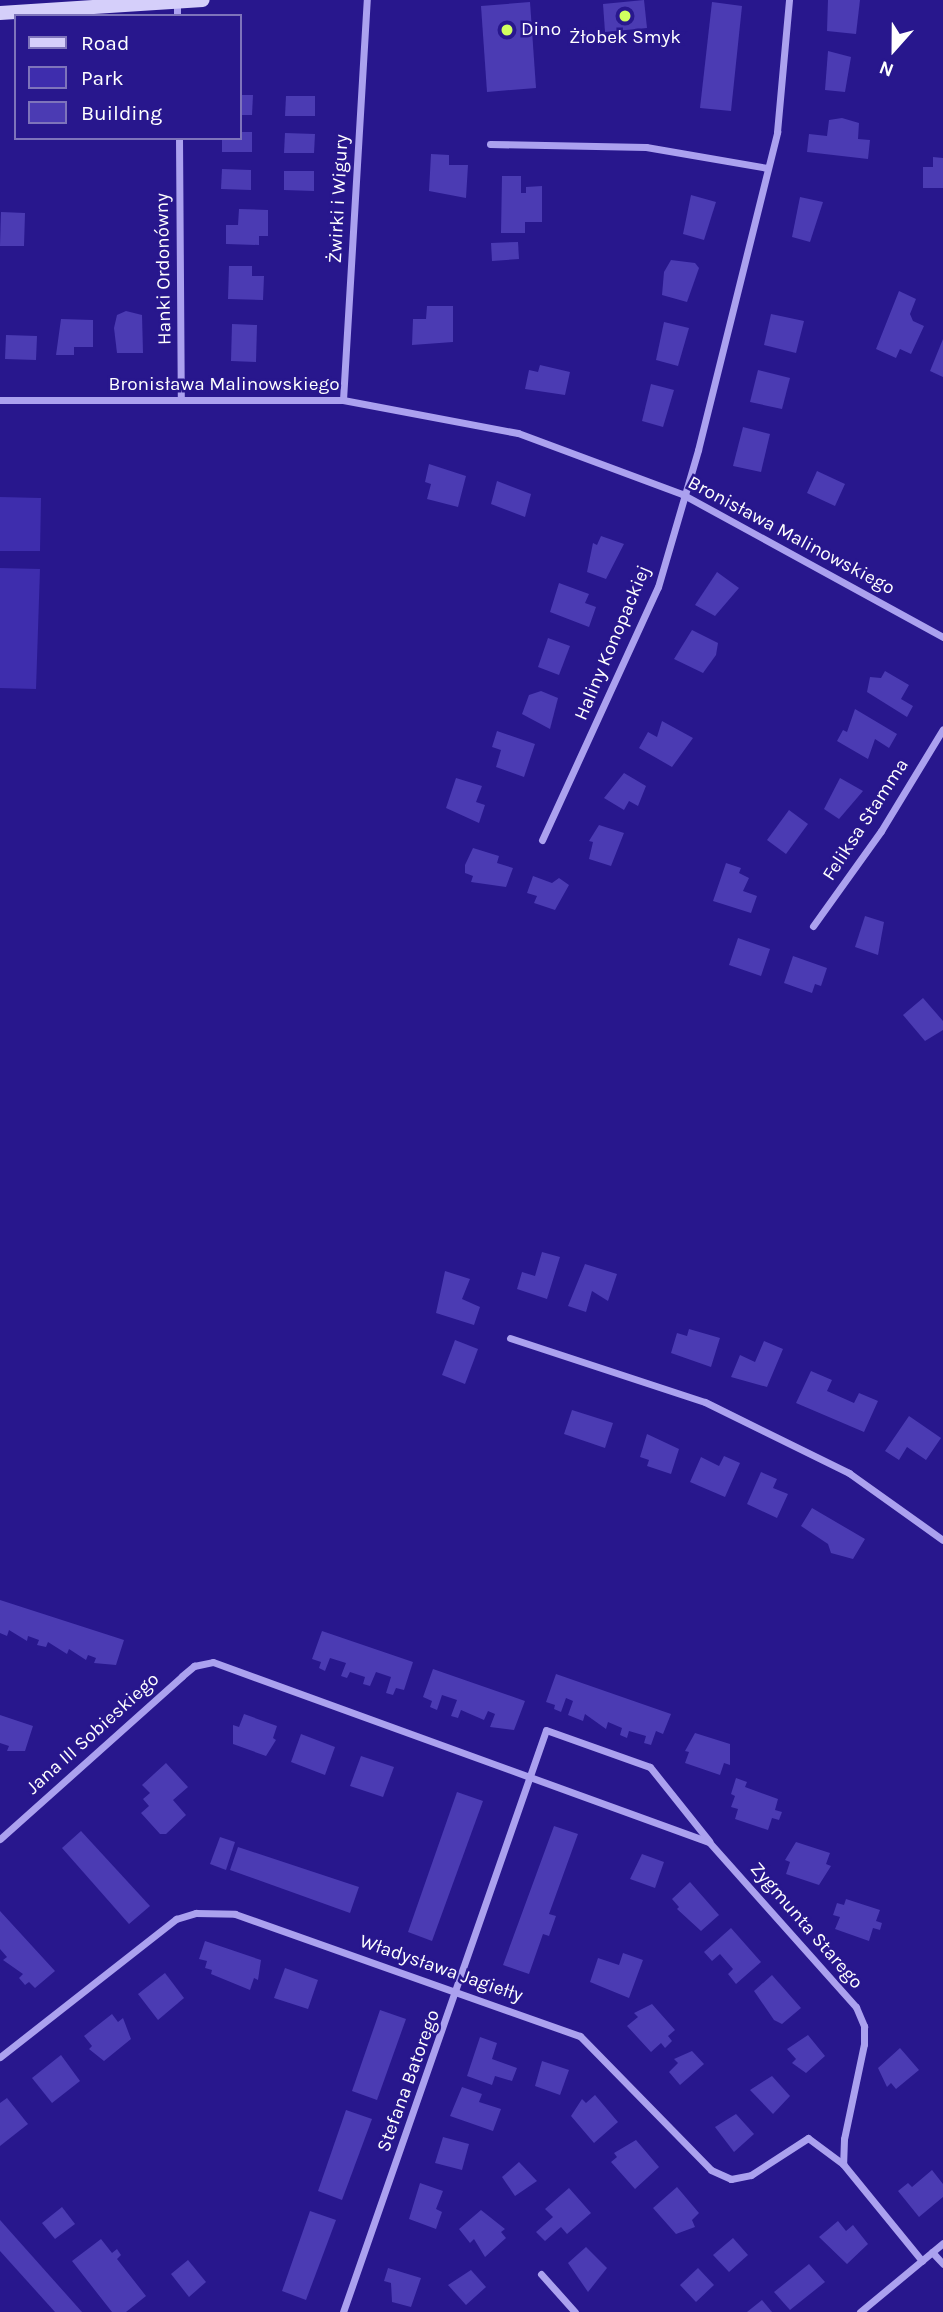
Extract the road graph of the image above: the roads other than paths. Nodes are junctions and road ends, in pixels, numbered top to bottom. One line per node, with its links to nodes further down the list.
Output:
1 (203, 0): 4 (street)
2 (367, 0): 11 (street, Żwirki i Wigury)
3 (789, 0): 8 (street, Haliny Konopackiej)
4 (177, 9): 5 (street)
5 (0, 13)
6 (178, 140): 10 (street, Hanki Ordonówny)
7 (490, 144): 8 (street)
8 (768, 168): 12 (street, Haliny Konopackiej)
9 (0, 400): 10 (street, Bronisława Malinowskiego)
10 (181, 400): 11 (street, Bronisława Malinowskiego)
11 (343, 400): 12 (street, Bronisława Malinowskiego)
12 (682, 494): 13 (street, Bronisława Malinowskiego); 15 (street, Haliny Konopackiej)
13 (943, 637)
14 (943, 729): 16 (street, Feliksa Stamma)
15 (542, 840)
16 (813, 926)
17 (510, 1338): 18 (street)
18 (943, 1540)
19 (213, 1662): 20 (street, Zygmunta Starego); 21 (street, Jana III Sobieskiego)
20 (531, 1780): 22 (street, Zygmunta Starego); 22 (street, Zygmunta Starego); 23 (street, Stefana Batorego)
21 (0, 1839)
22 (709, 1842): 25 (street, Zygmunta Starego)
23 (458, 1991): 24 (street, Władysława Jagiełły); 25 (street, Władysława Jagiełły); 31 (street, Stefana Batorego)
24 (0, 2057)
25 (844, 2164): 28 (street)
26 (943, 2242): 27 (street)
27 (932, 2252): 28 (street); 29 (street)
28 (922, 2261): 33 (street)
29 (943, 2264)
30 (541, 2274): 32 (street)
31 (342, 2312)
32 (575, 2312)
33 (860, 2312)

